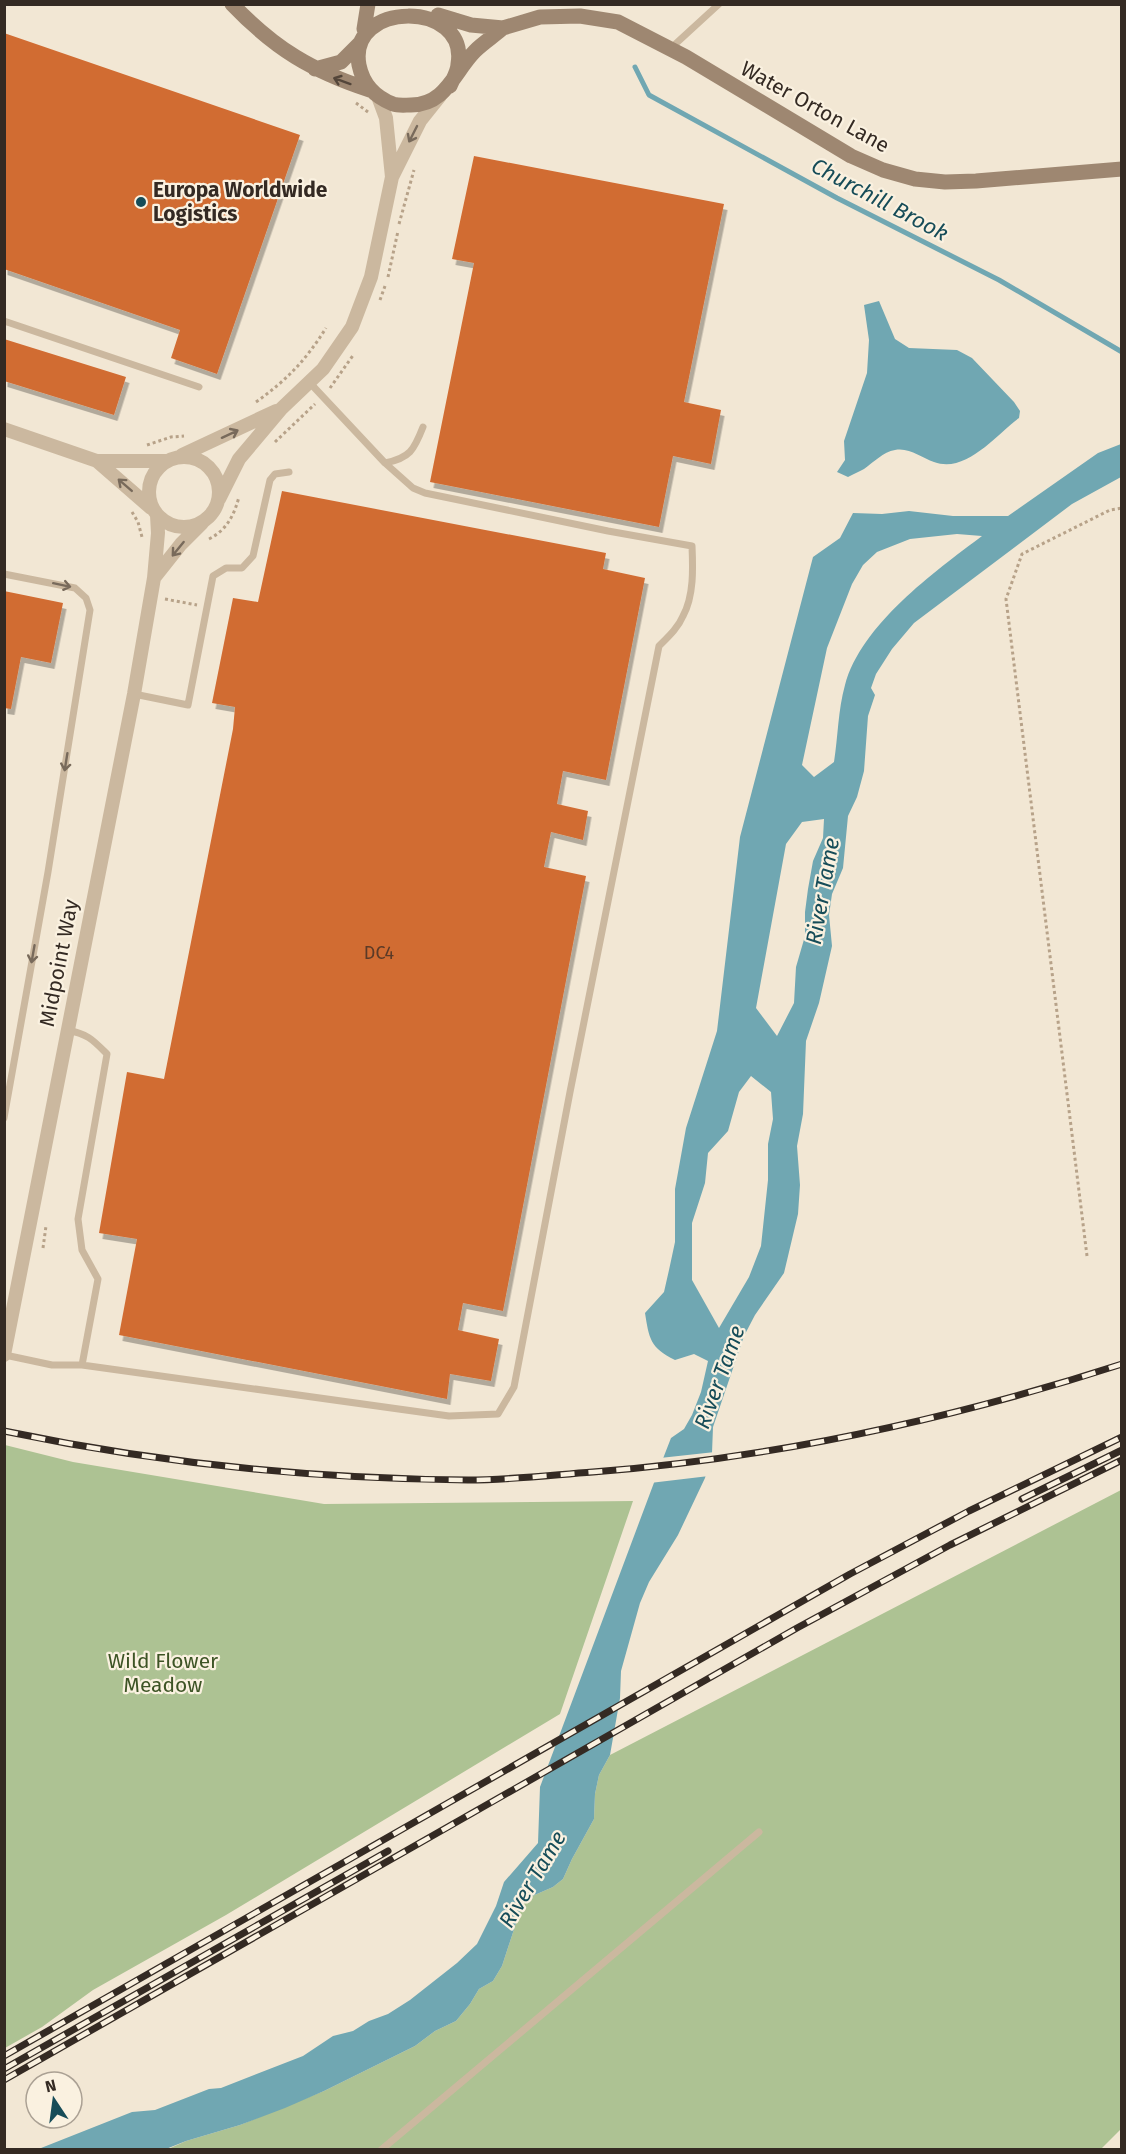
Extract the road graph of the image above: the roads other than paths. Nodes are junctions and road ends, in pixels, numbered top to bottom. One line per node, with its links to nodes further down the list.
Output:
1 (232, 4): 9 (street)
2 (368, 4): 7 (street)
3 (719, 4): 8 (lane)
4 (416, 5): 5 (street); 7 (street)
5 (438, 15): 6 (street, Water Orton Lane); 10 (street)
6 (503, 28): 8 (street, Water Orton Lane); 10 (street, Water Orton Lane)
7 (362, 39): 9 (street); 11 (street)
8 (671, 48): 12 (street, Water Orton Lane)
9 (315, 69): 11 (street, one-way to 9)
10 (445, 91): 11 (street); 13 (street, one-way to 13)
11 (374, 95): 13 (street)
12 (1122, 169)
13 (392, 177): 15 (street)
14 (4, 321): 16 (lane)
15 (310, 383): 17 (street); 22 (lane)
16 (199, 387)
17 (281, 409): 20 (street, one-way to 17); 24 (street)
18 (423, 427): 22 (lane)
19 (4, 429): 21 (street)
20 (173, 459): 21 (street); 24 (street); 25 (street)
21 (97, 461): 25 (street, one-way to 21)
22 (385, 463): 34 (lane)
23 (289, 472): 29 (lane)
24 (219, 499): 26 (street)
25 (155, 512): 26 (street); 28 (street, Midpoint Way)
26 (204, 521): 28 (street, Midpoint Way, one-way to 28)
27 (4, 574): 31 (lane, one-way to 31)
28 (154, 578): 29 (street, Midpoint Way)
29 (134, 694): 30 (street, Midpoint Way)
30 (67, 1030): 32 (street, Midpoint Way); 34 (lane)
31 (4, 1118)
32 (8, 1308): 33 (street, Midpoint Way)
33 (5, 1355): 34 (lane)
34 (82, 1365)
35 (759, 1832): 36 (lane)
36 (381, 2150)

